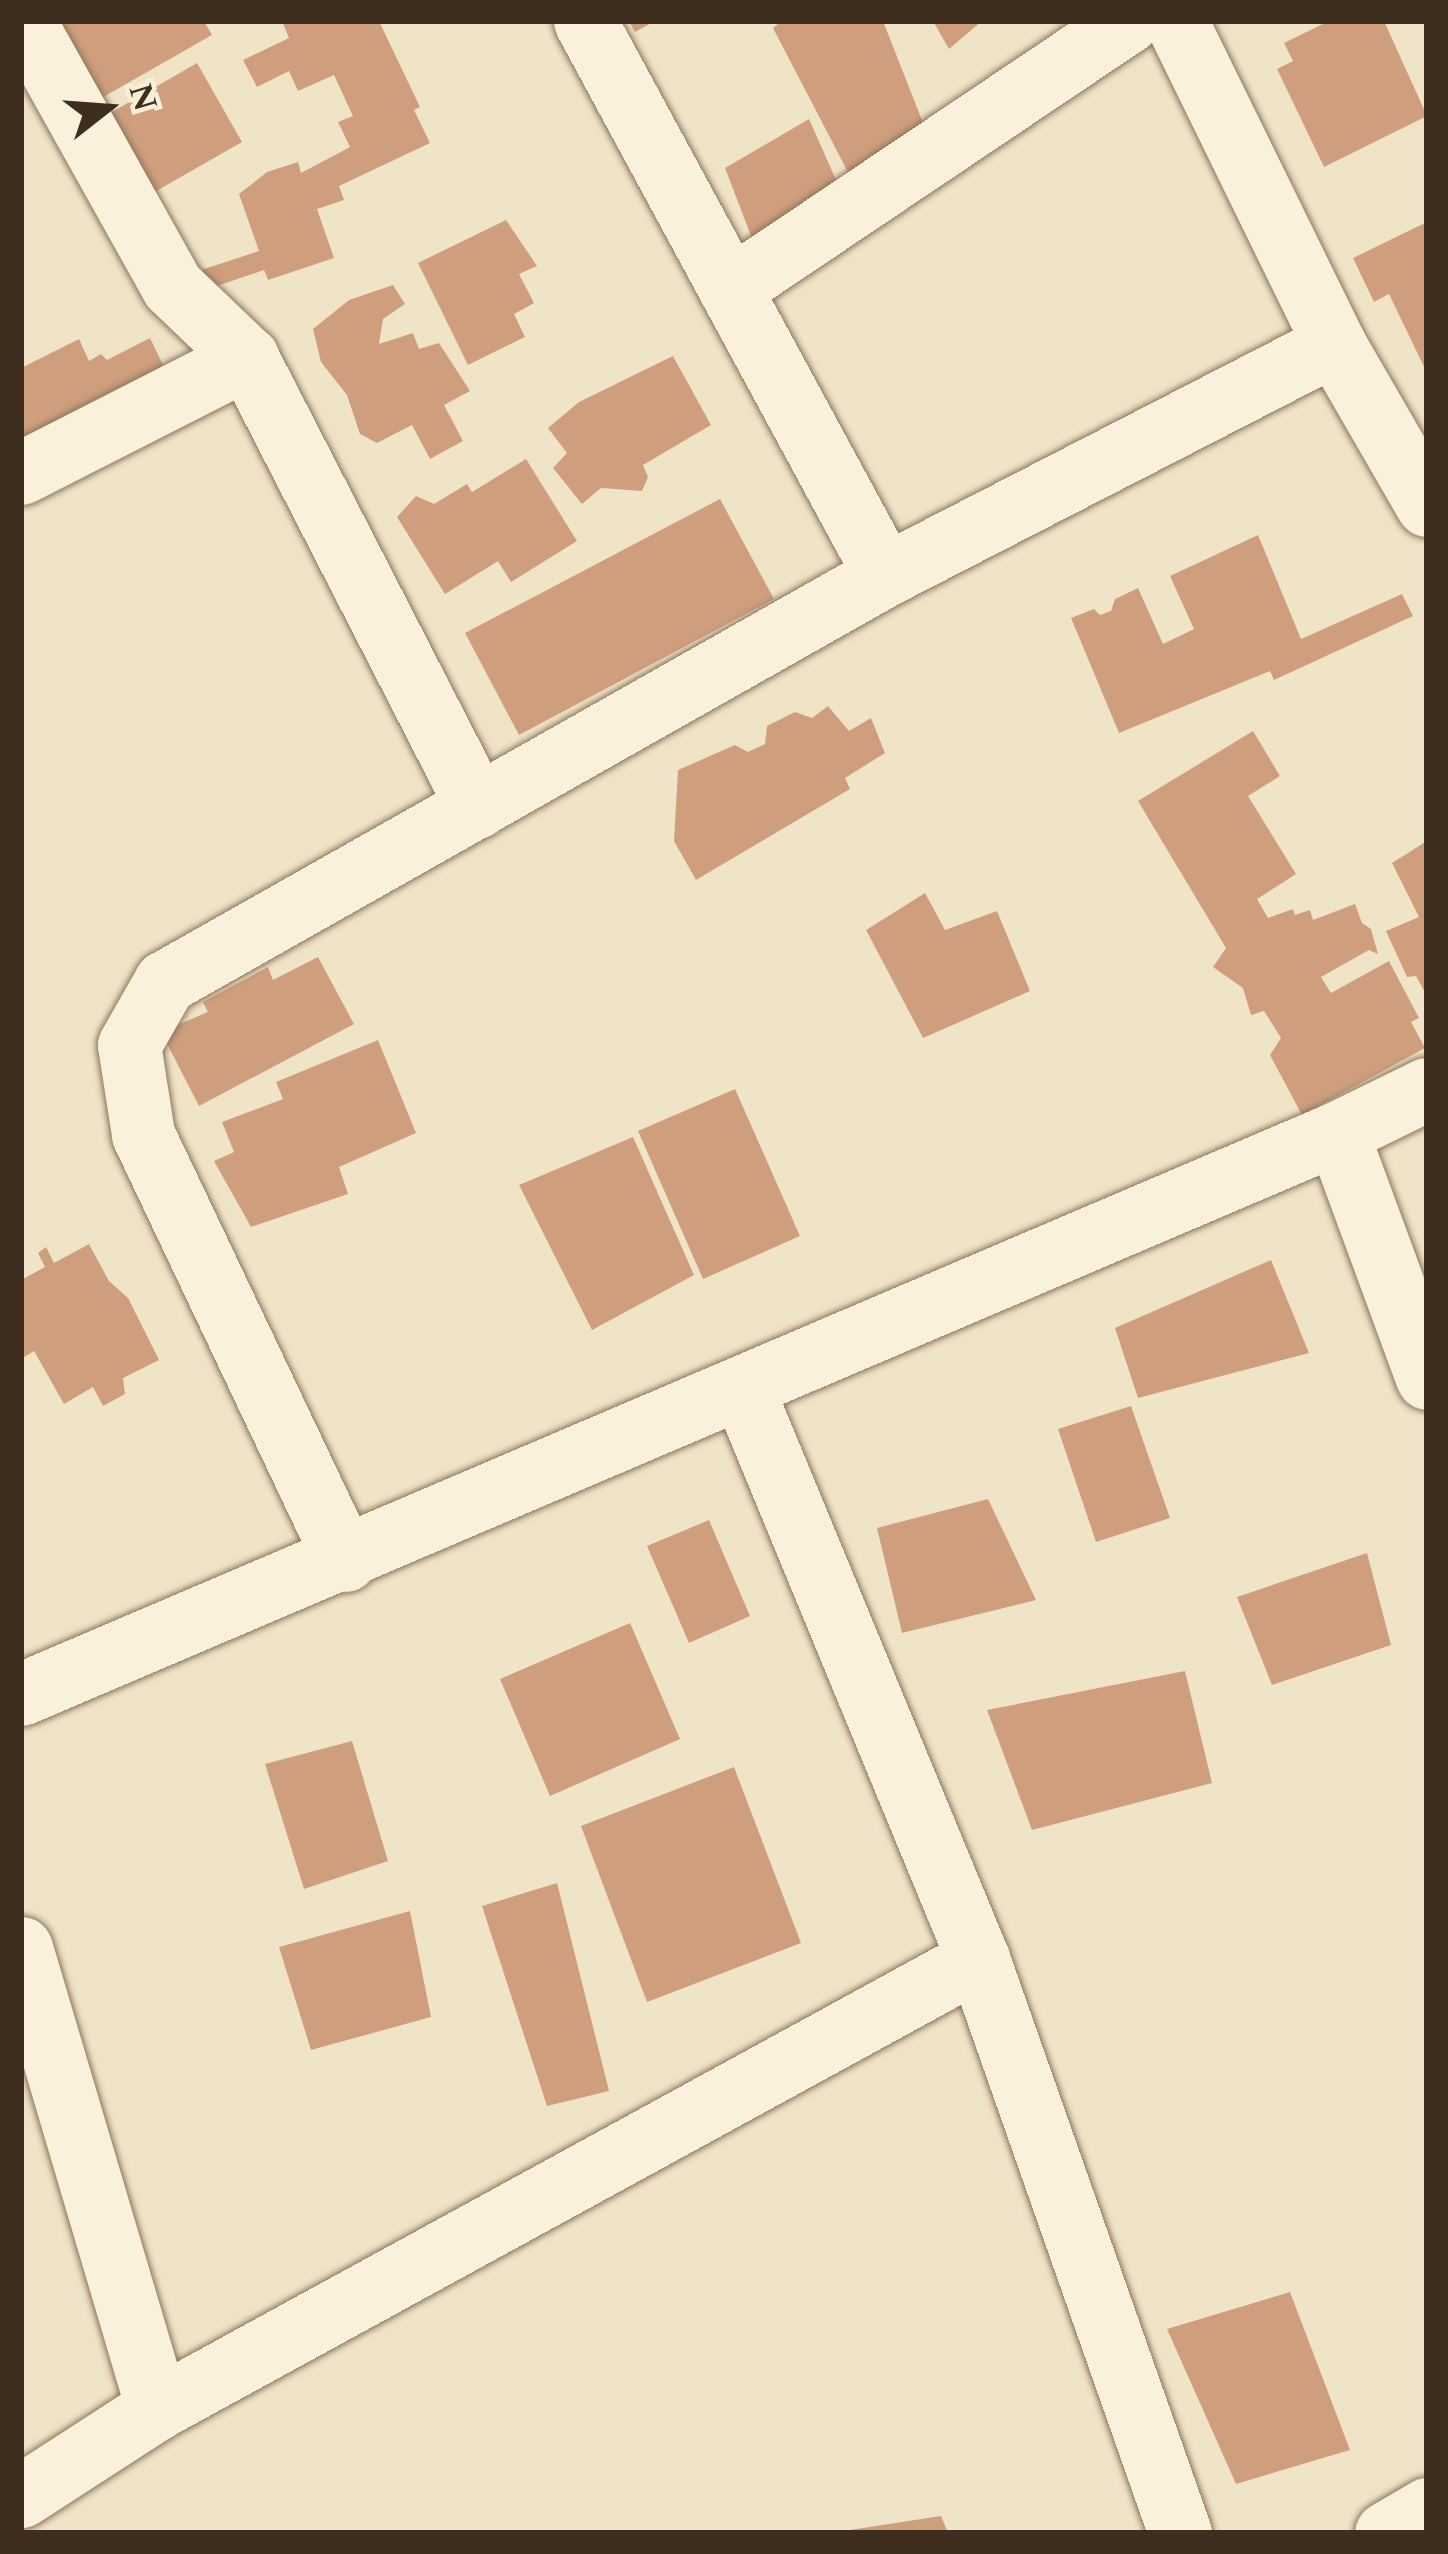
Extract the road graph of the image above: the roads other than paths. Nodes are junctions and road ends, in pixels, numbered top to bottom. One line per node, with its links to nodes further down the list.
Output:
1 (24, 21): 7 (street)
2 (585, 21): 5 (street)
3 (1129, 21): 5 (street)
4 (1175, 21): 6 (street)
5 (731, 288): 10 (street)
6 (1334, 344): 9 (street); 10 (street)
7 (247, 358): 8 (street); 11 (street)
8 (21, 472)
9 (1427, 505)
10 (885, 575): 11 (street)
11 (477, 806): 16 (street)
12 (1427, 1089): 13 (street)
13 (1337, 1133): 14 (street); 15 (street)
14 (1427, 1378)
15 (742, 1388): 16 (street); 19 (street)
16 (345, 1560): 17 (street)
17 (21, 1694)
18 (21, 1948): 20 (street)
19 (979, 1959): 20 (street); 23 (street)
20 (158, 2408): 21 (street)
21 (21, 2495)
22 (1427, 2509): 24 (street)
23 (1180, 2533)
24 (1386, 2533)

